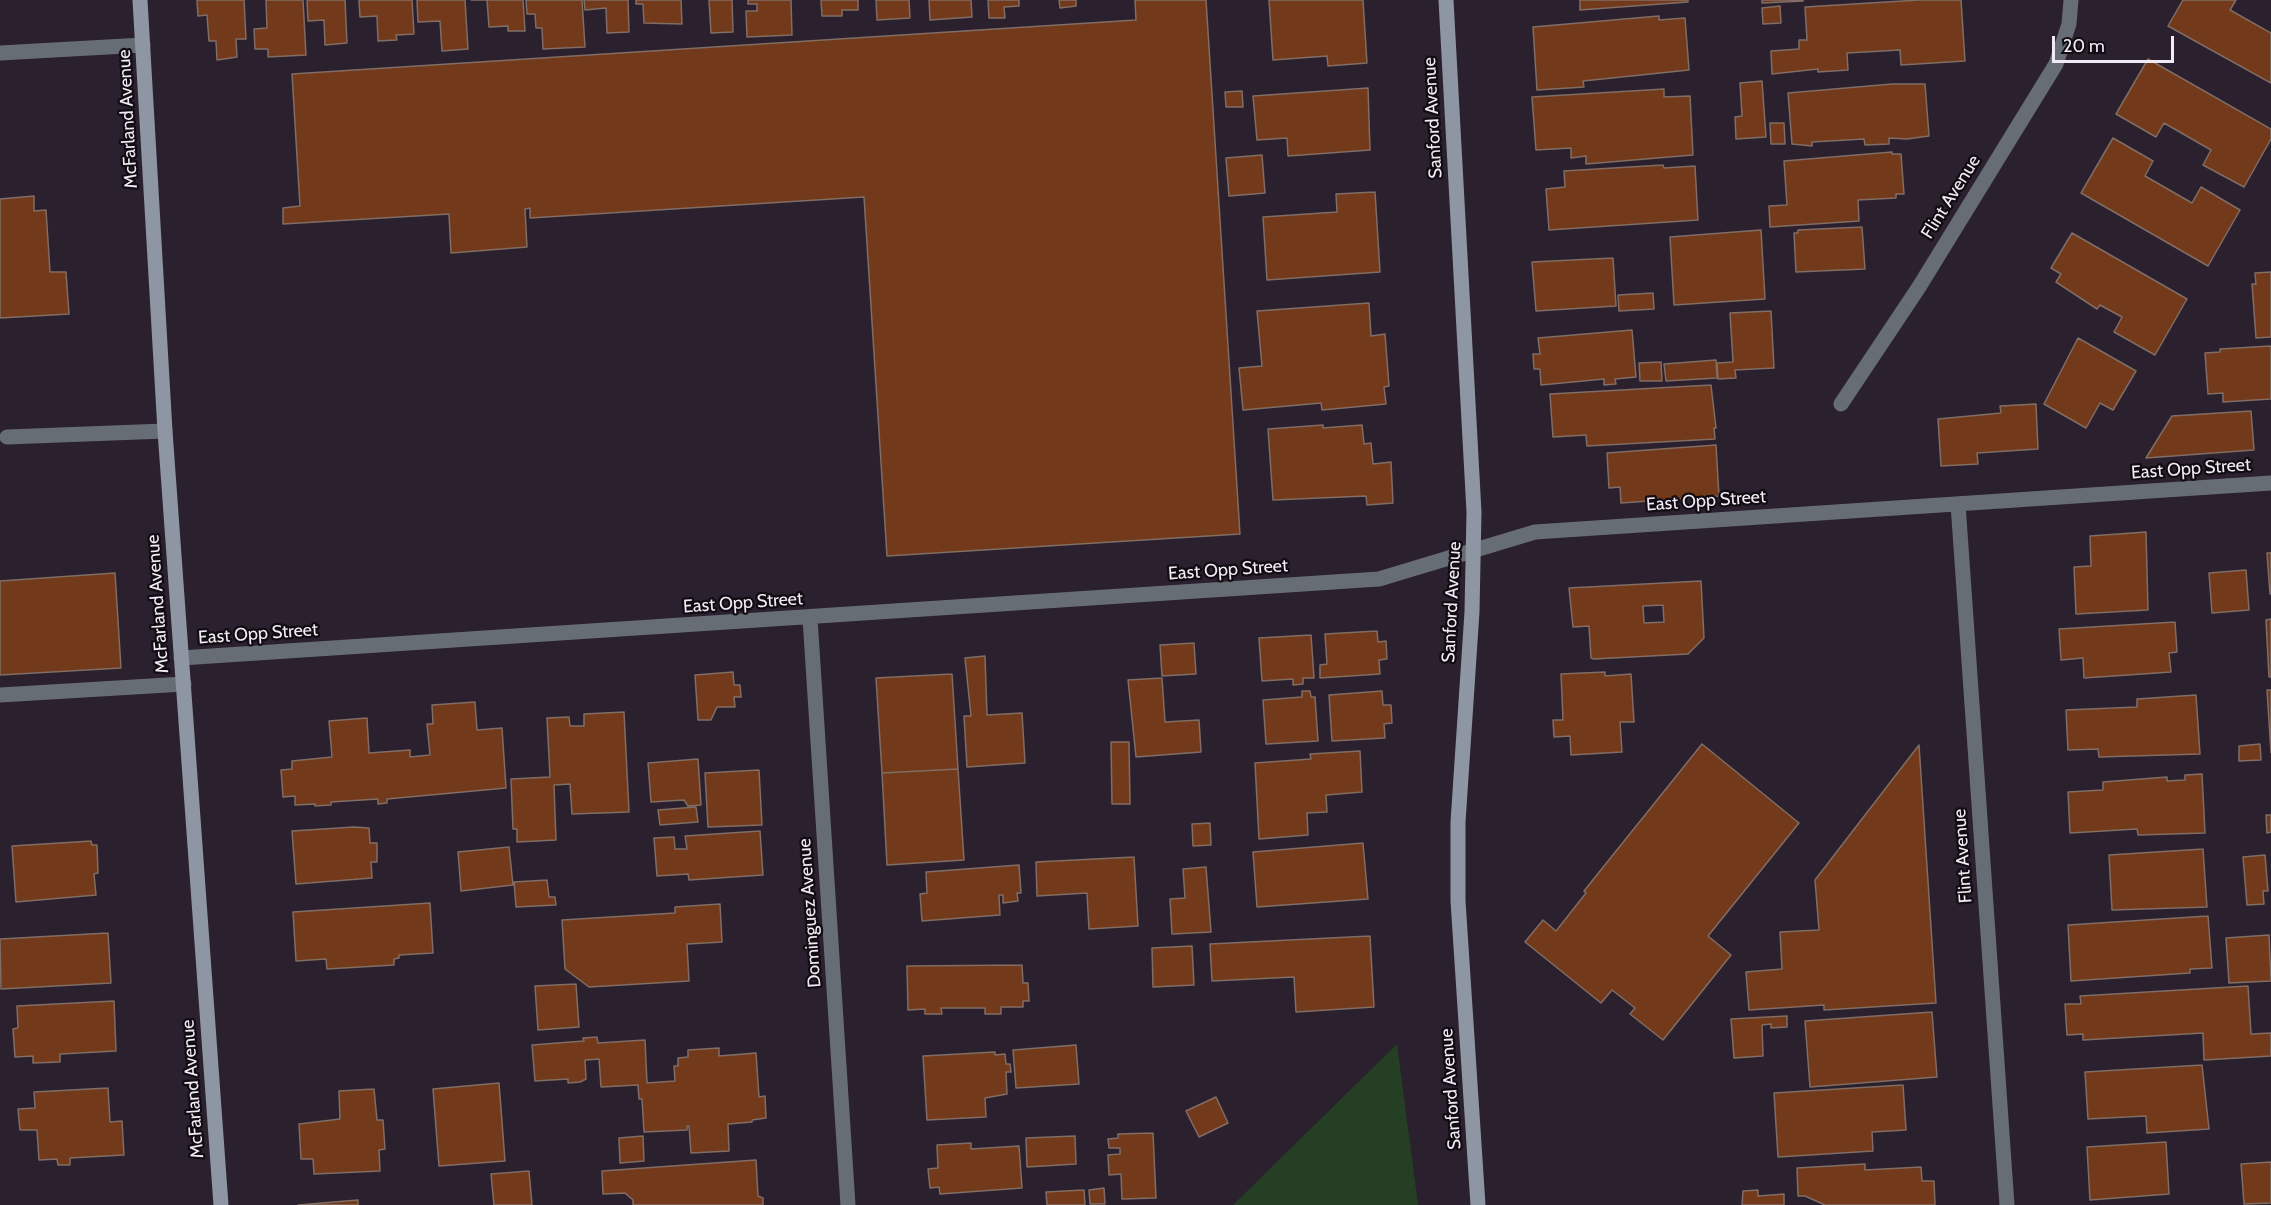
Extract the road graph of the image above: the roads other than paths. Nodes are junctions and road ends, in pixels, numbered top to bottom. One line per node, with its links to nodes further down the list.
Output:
1 (140, 0): 4 (street, McFarland Avenue)
2 (1446, 0): 11 (street, Sanford Avenue)
3 (2072, 0): 6 (street, Flint Avenue)
4 (143, 45): 5 (street); 7 (street, McFarland Avenue)
5 (0, 53)
6 (1841, 404)
7 (165, 431): 8 (street); 13 (street, McFarland Avenue)
8 (7, 437)
9 (2271, 483): 10 (street, East Opp Street)
10 (1958, 504): 11 (street, East Opp Street); 19 (street, Flint Avenue)
11 (1474, 552): 12 (street, East Opp Street); 18 (street, Sanford Avenue)
12 (810, 618): 13 (street, East Opp Street); 17 (street, Dominguez Avenue)
13 (181, 658): 14 (street, McFarland Avenue)
14 (184, 684): 15 (street); 16 (street, McFarland Avenue)
15 (0, 695)
16 (221, 1205)
17 (848, 1205)
18 (1478, 1205)
19 (2007, 1205)

